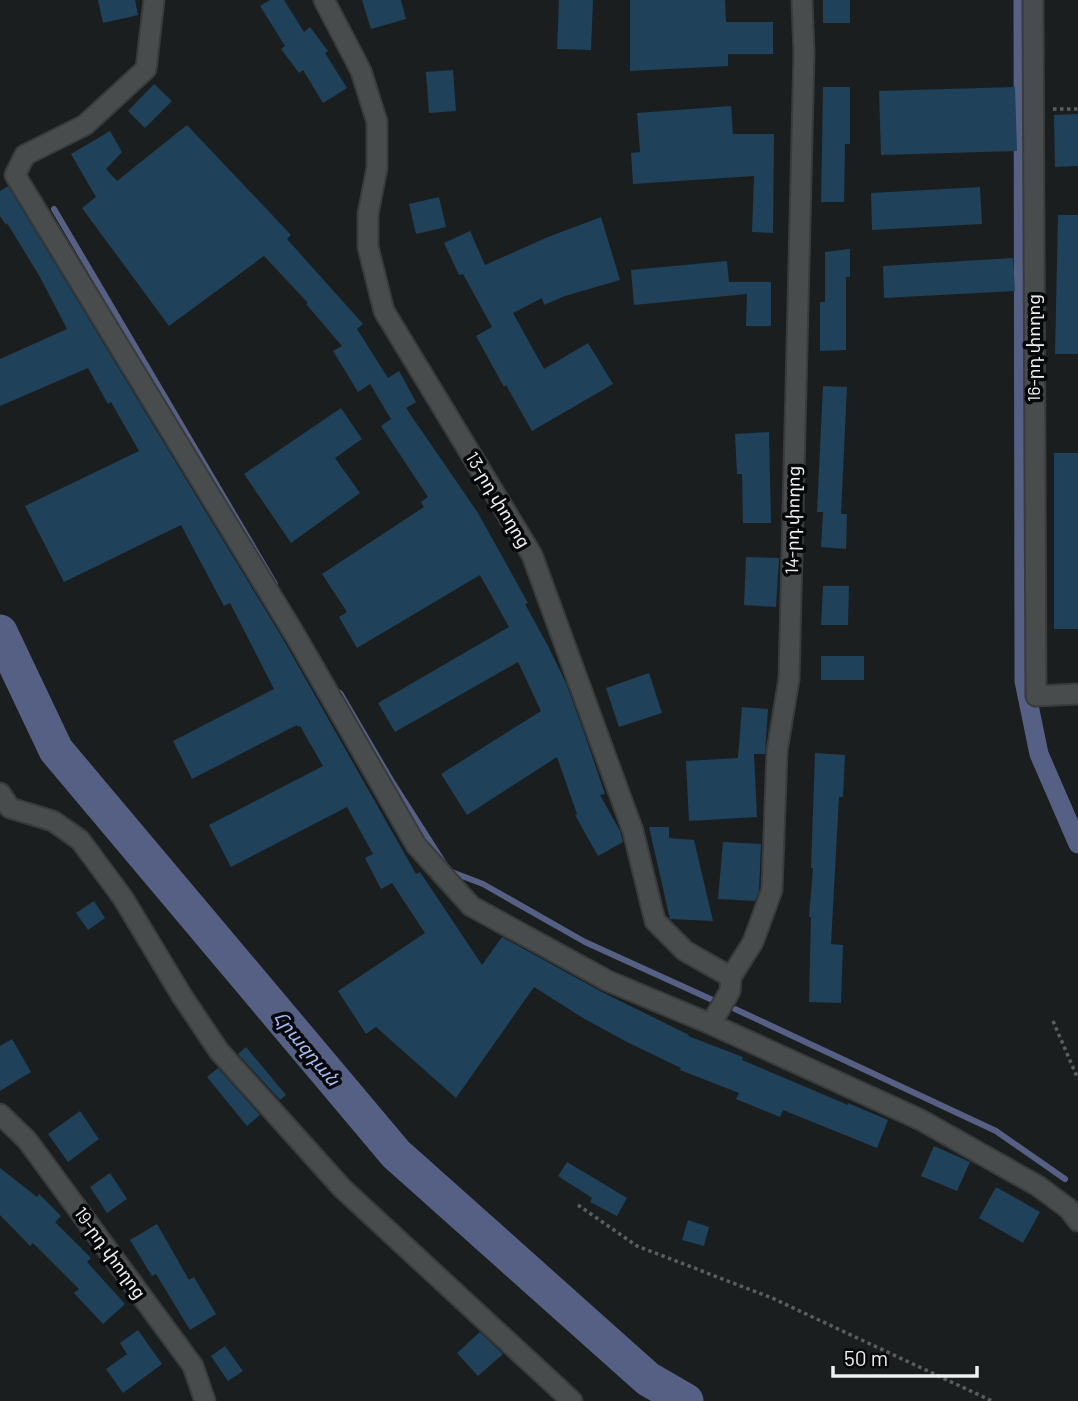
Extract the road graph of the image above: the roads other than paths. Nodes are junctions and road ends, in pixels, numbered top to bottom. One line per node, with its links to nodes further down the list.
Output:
1 (154, 0): 8 (street)
2 (324, 0): 7 (street, 13-րդ փողոց)
3 (802, 0): 7 (street, 14-րդ փողոց)
4 (1033, 0): 5 (street, 16-րդ փողոց)
5 (1078, 694)
6 (0, 793): 12 (street)
7 (731, 977): 8 (street, 14-րդ փողոց)
8 (711, 1024): 10 (street)
9 (0, 1114): 11 (street, 19-րդ փողոց)
10 (1078, 1221)
11 (205, 1401)
12 (572, 1401)

